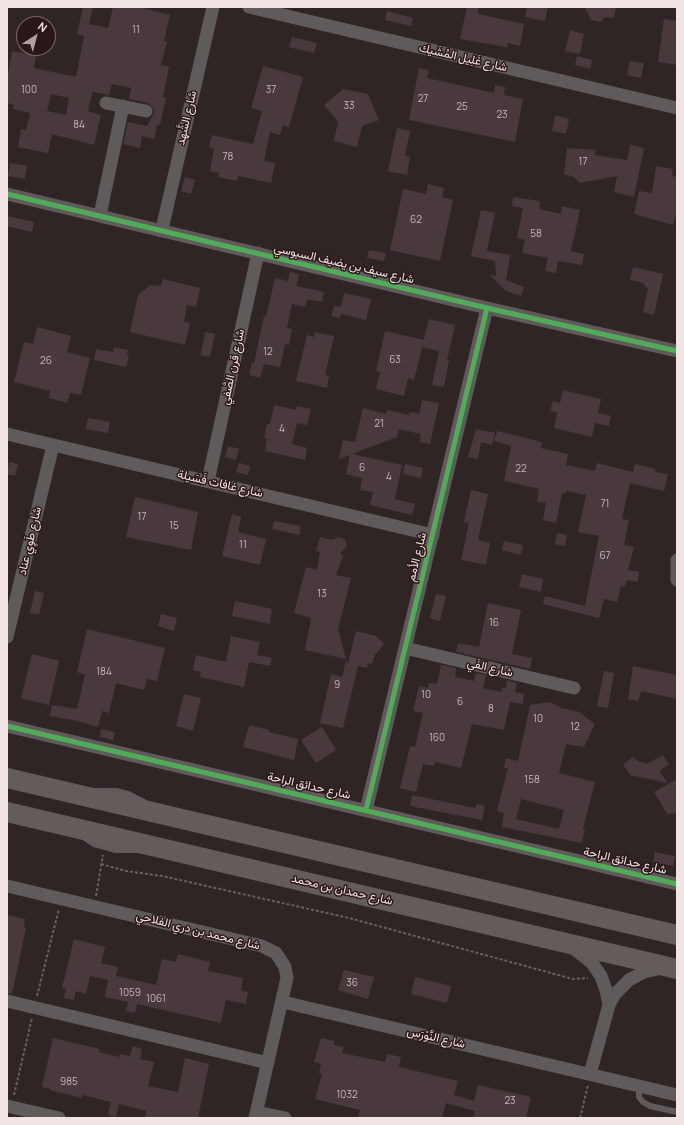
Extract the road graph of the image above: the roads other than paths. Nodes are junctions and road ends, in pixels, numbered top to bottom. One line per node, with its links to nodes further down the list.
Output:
1 (213, 7): 9 (street, شارع الشَّهد)
2 (249, 7): 5 (street, شارع غَلِيل المُشَيك)
3 (106, 103): 4 (street)
4 (123, 106): 6 (street); 8 (street)
5 (677, 108)
6 (146, 111)
7 (7, 194): 8 (street, شارع سيف بن يضيف السبوسي)
8 (100, 215): 9 (street, شارع سيف بن يضيف السبوسي)
9 (162, 229): 10 (street, شارع سيف بن يضيف السبوسي)
10 (258, 253): 11 (street, شارع سيف بن يضيف السبوسي); 15 (street, شارع قرن الصَّفي)
11 (488, 308): 12 (street, شارع سيف بن يضيف السبوسي); 16 (street, شارع الأمم)
12 (677, 351)
13 (7, 434): 14 (street, شارع غافات فَسَيلة)
14 (52, 445): 15 (street, شارع غافات فَسَيلة); 19 (street, شارع طَوِي عناد)
15 (208, 482): 16 (street, شارع غافات فَسَيلة)
16 (433, 535): 20 (street, شارع الأمم)
17 (677, 560): 18 (street)
18 (677, 580)
19 (7, 637)
20 (405, 648): 21 (street, شارع الفَي); 24 (street, شارع الأمم)
21 (574, 688)
22 (7, 726): 24 (street, شارع حدائق الراحة)
23 (7, 778): 30 (main road)
24 (366, 810): 28 (street, شارع حدائق الراحة)
25 (7, 812): 26 (main road, شارع حمدان بن محمد)
26 (71, 827): 27 (main road, شارع حمدان بن محمد); 27 (lane)
27 (152, 846): 31 (main road, شارع حمدان بن محمد)
28 (677, 884)
29 (7, 886): 34 (street, شارع محمد بن دري الفلاحي)
30 (677, 935)
31 (567, 944): 32 (main road, شارع حمدان بن محمد); 35 (street)
32 (672, 968): 35 (street)
33 (7, 1001): 36 (street)
34 (283, 1002): 36 (street, شارع محمد بن دري الفلاحي); 37 (street, شارع النَّوْرَس)
35 (609, 1005): 37 (street)
36 (268, 1062): 42 (street, شارع محمد بن دري الفلاحي)
37 (590, 1074): 38 (street, شارع النَّوْرَس)
38 (639, 1086): 39 (street, شارع النَّوْرَس); 41 (lane)
39 (677, 1095)
40 (9, 1106): 43 (street)
41 (677, 1112)
42 (256, 1115): 44 (street, شارع محمد بن دري الفلاحي)
43 (60, 1118)
44 (285, 1118)

